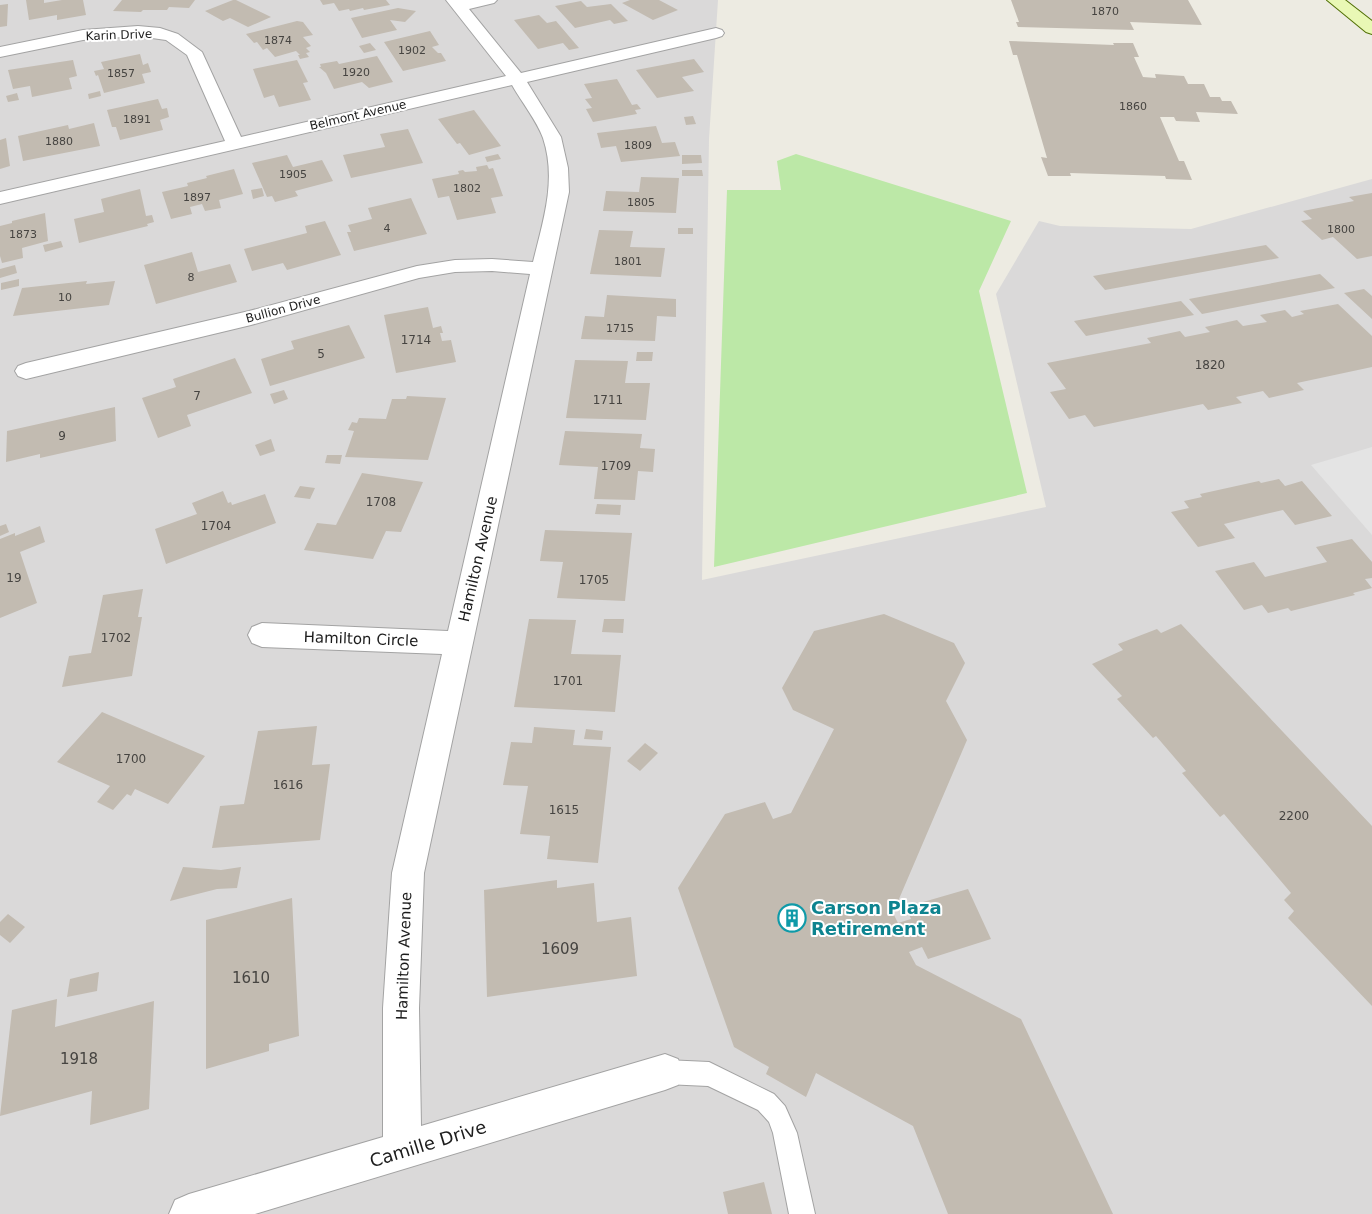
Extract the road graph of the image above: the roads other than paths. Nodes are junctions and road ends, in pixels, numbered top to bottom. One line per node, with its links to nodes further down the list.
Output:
1 (489, 0): 3 (street)
2 (1335, 0): 4 (street)
3 (457, 3): 7 (street, Hamilton Avenue)
4 (1372, 29)
5 (716, 33): 7 (street, Belmont Avenue)
6 (0, 52): 8 (street, Karin Drive)
7 (517, 79): 8 (street, Belmont Avenue); 10 (street, Hamilton Avenue)
8 (235, 143): 9 (street, Belmont Avenue)
9 (0, 198)
10 (542, 269): 11 (street, Bullion Drive); 13 (street, Hamilton Avenue)
11 (26, 371)
12 (262, 635): 13 (street, Hamilton Circle)
13 (459, 643): 15 (street, Hamilton Avenue)
14 (665, 1072): 15 (street, Camille Drive); 17 (lane)
15 (402, 1152): 16 (street, Camille Drive)
16 (189, 1214)
17 (802, 1214)

